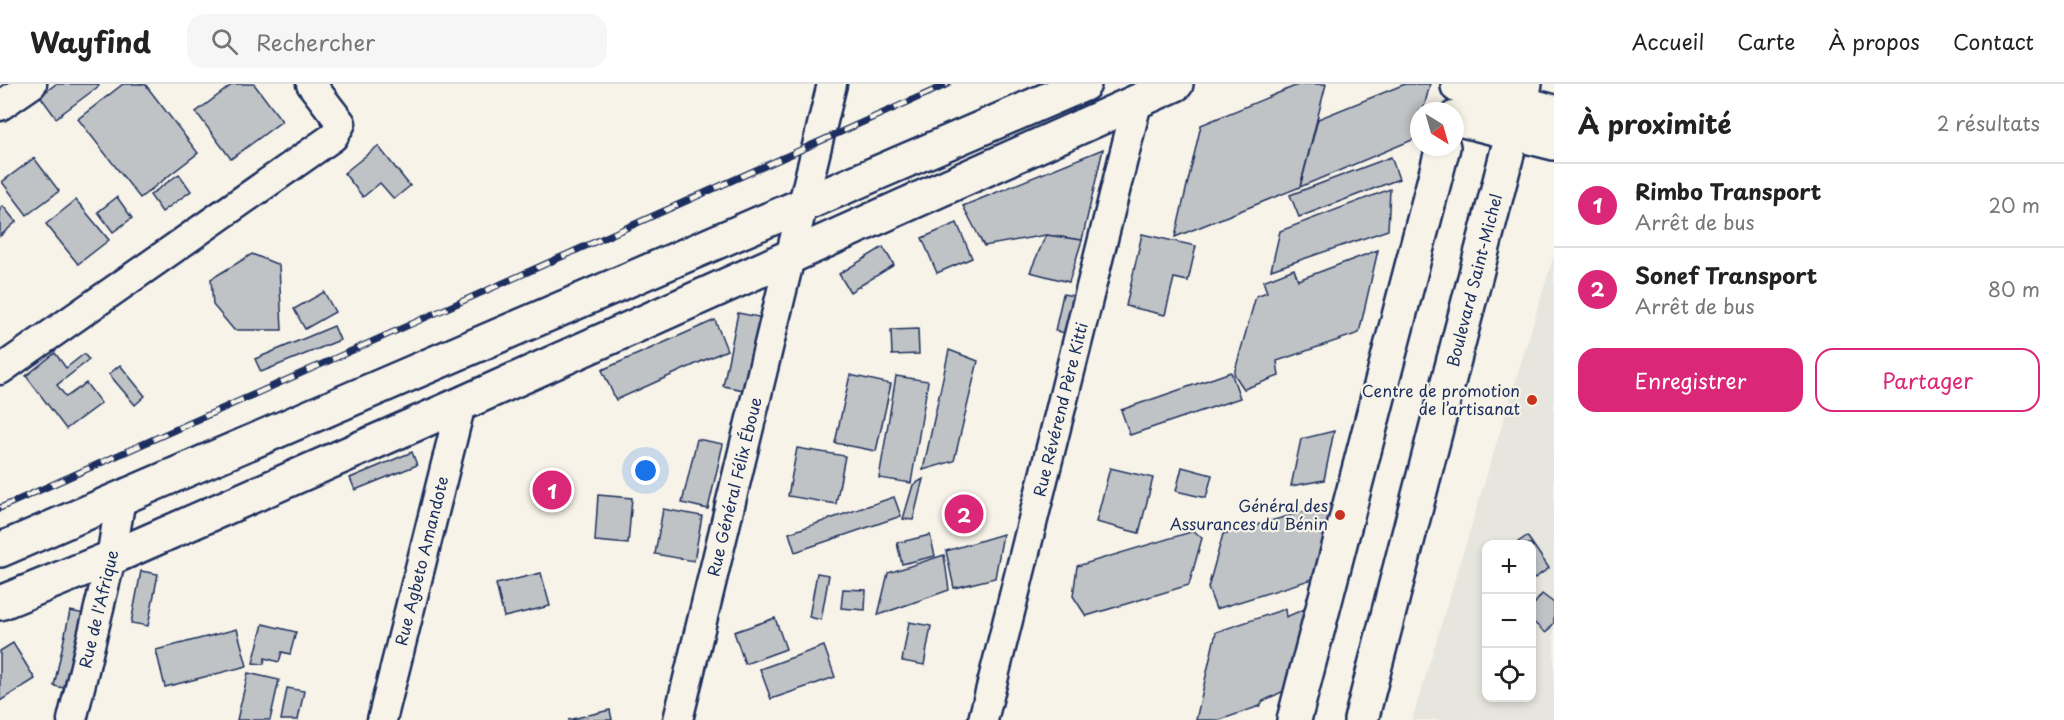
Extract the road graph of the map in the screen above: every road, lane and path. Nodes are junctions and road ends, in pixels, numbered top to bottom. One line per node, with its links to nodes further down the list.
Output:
1 (32, 84): 8 (street)
2 (311, 84): 15 (street)
3 (832, 84): 14 (street, Rue Général Félix Éboue)
4 (1084, 84): 17 (main road)
5 (1176, 84): 7 (main road)
6 (1456, 94): 9 (main road)
7 (1138, 99): 14 (main road); 24 (street, Rue Révérend Père Kitti)
8 (0, 106)
9 (1519, 106): 10 (main road); 11 (main road); 12 (main road); 26 (main road, Boulevard Saint-Michel)
10 (1554, 112)
11 (1464, 116)
12 (1554, 143)
13 (1441, 156): 25 (main road)
14 (792, 253): 16 (main road); 23 (street, Rue Général Félix Éboue)
15 (0, 370)
16 (461, 404): 19 (main road); 22 (street, Rue Agbeto Amandote)
17 (121, 498): 18 (main road); 19 (street, Rue de l'Afrique)
18 (0, 550)
19 (111, 558): 20 (main road); 21 (street, Rue de l'Afrique)
20 (0, 603)
21 (72, 720)
22 (382, 720)
23 (678, 720)
24 (983, 720)
25 (1294, 720)
26 (1361, 720)

